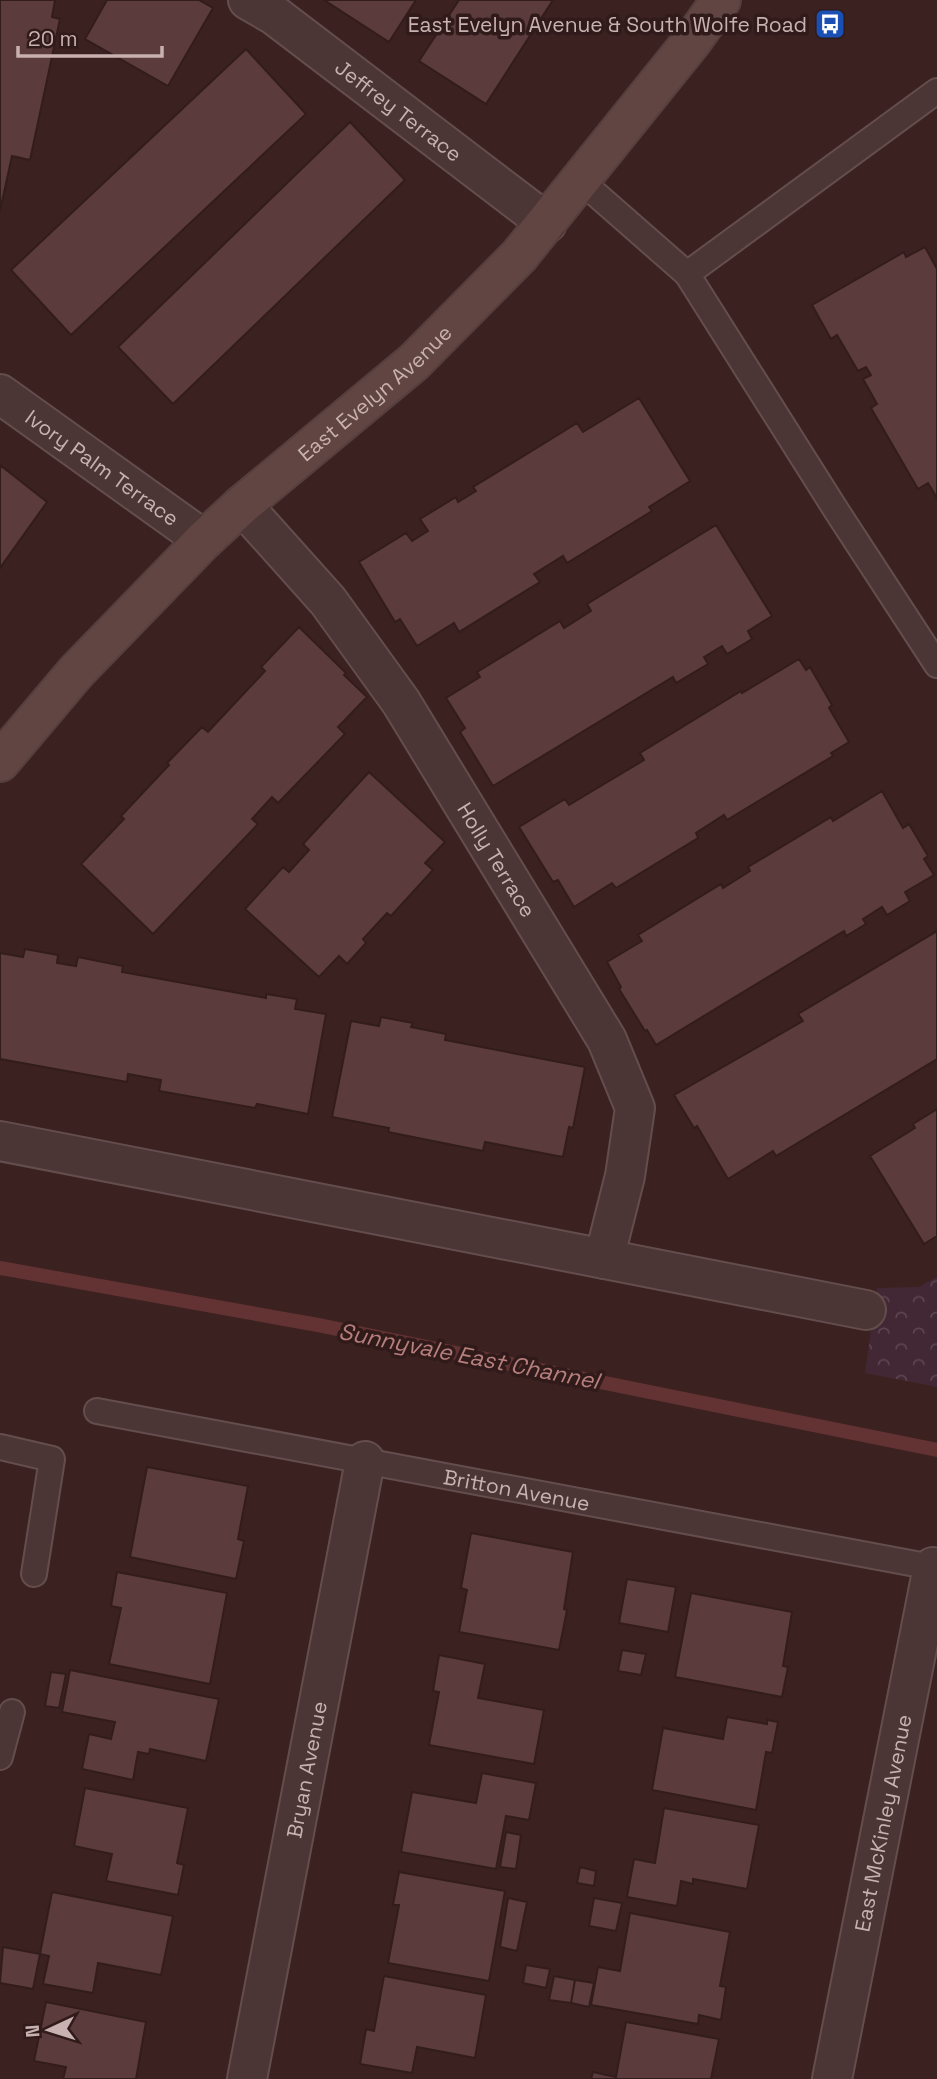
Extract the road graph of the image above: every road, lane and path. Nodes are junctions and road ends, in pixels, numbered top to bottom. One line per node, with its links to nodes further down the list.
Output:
1 (248, 0): 5 (street, Jeffrey Terrace)
2 (721, 0): 4 (main road, East Evelyn Avenue)
3 (937, 91): 6 (lane)
4 (581, 181): 5 (main road, East Evelyn Avenue); 6 (lane)
5 (547, 223): 8 (main road, East Evelyn Avenue)
6 (687, 274): 10 (lane)
7 (0, 394): 9 (street, Ivory Palm Terrace)
8 (242, 505): 9 (main road, East Evelyn Avenue); 13 (street, Holly Terrace)
9 (204, 540): 11 (main road, East Evelyn Avenue)
10 (937, 665)
11 (0, 762)
12 (0, 1141): 13 (street)
13 (604, 1259): 14 (street)
14 (866, 1310)
15 (96, 1411): 17 (lane, Britton Avenue)
16 (0, 1447): 19 (lane)
17 (365, 1461): 18 (lane, Britton Avenue); 22 (street, Bryan Avenue)
18 (935, 1567): 23 (street, East McKinley Avenue)
19 (34, 1574)
20 (12, 1712): 21 (lane)
21 (0, 1757)
22 (247, 2079)
23 (832, 2079)

